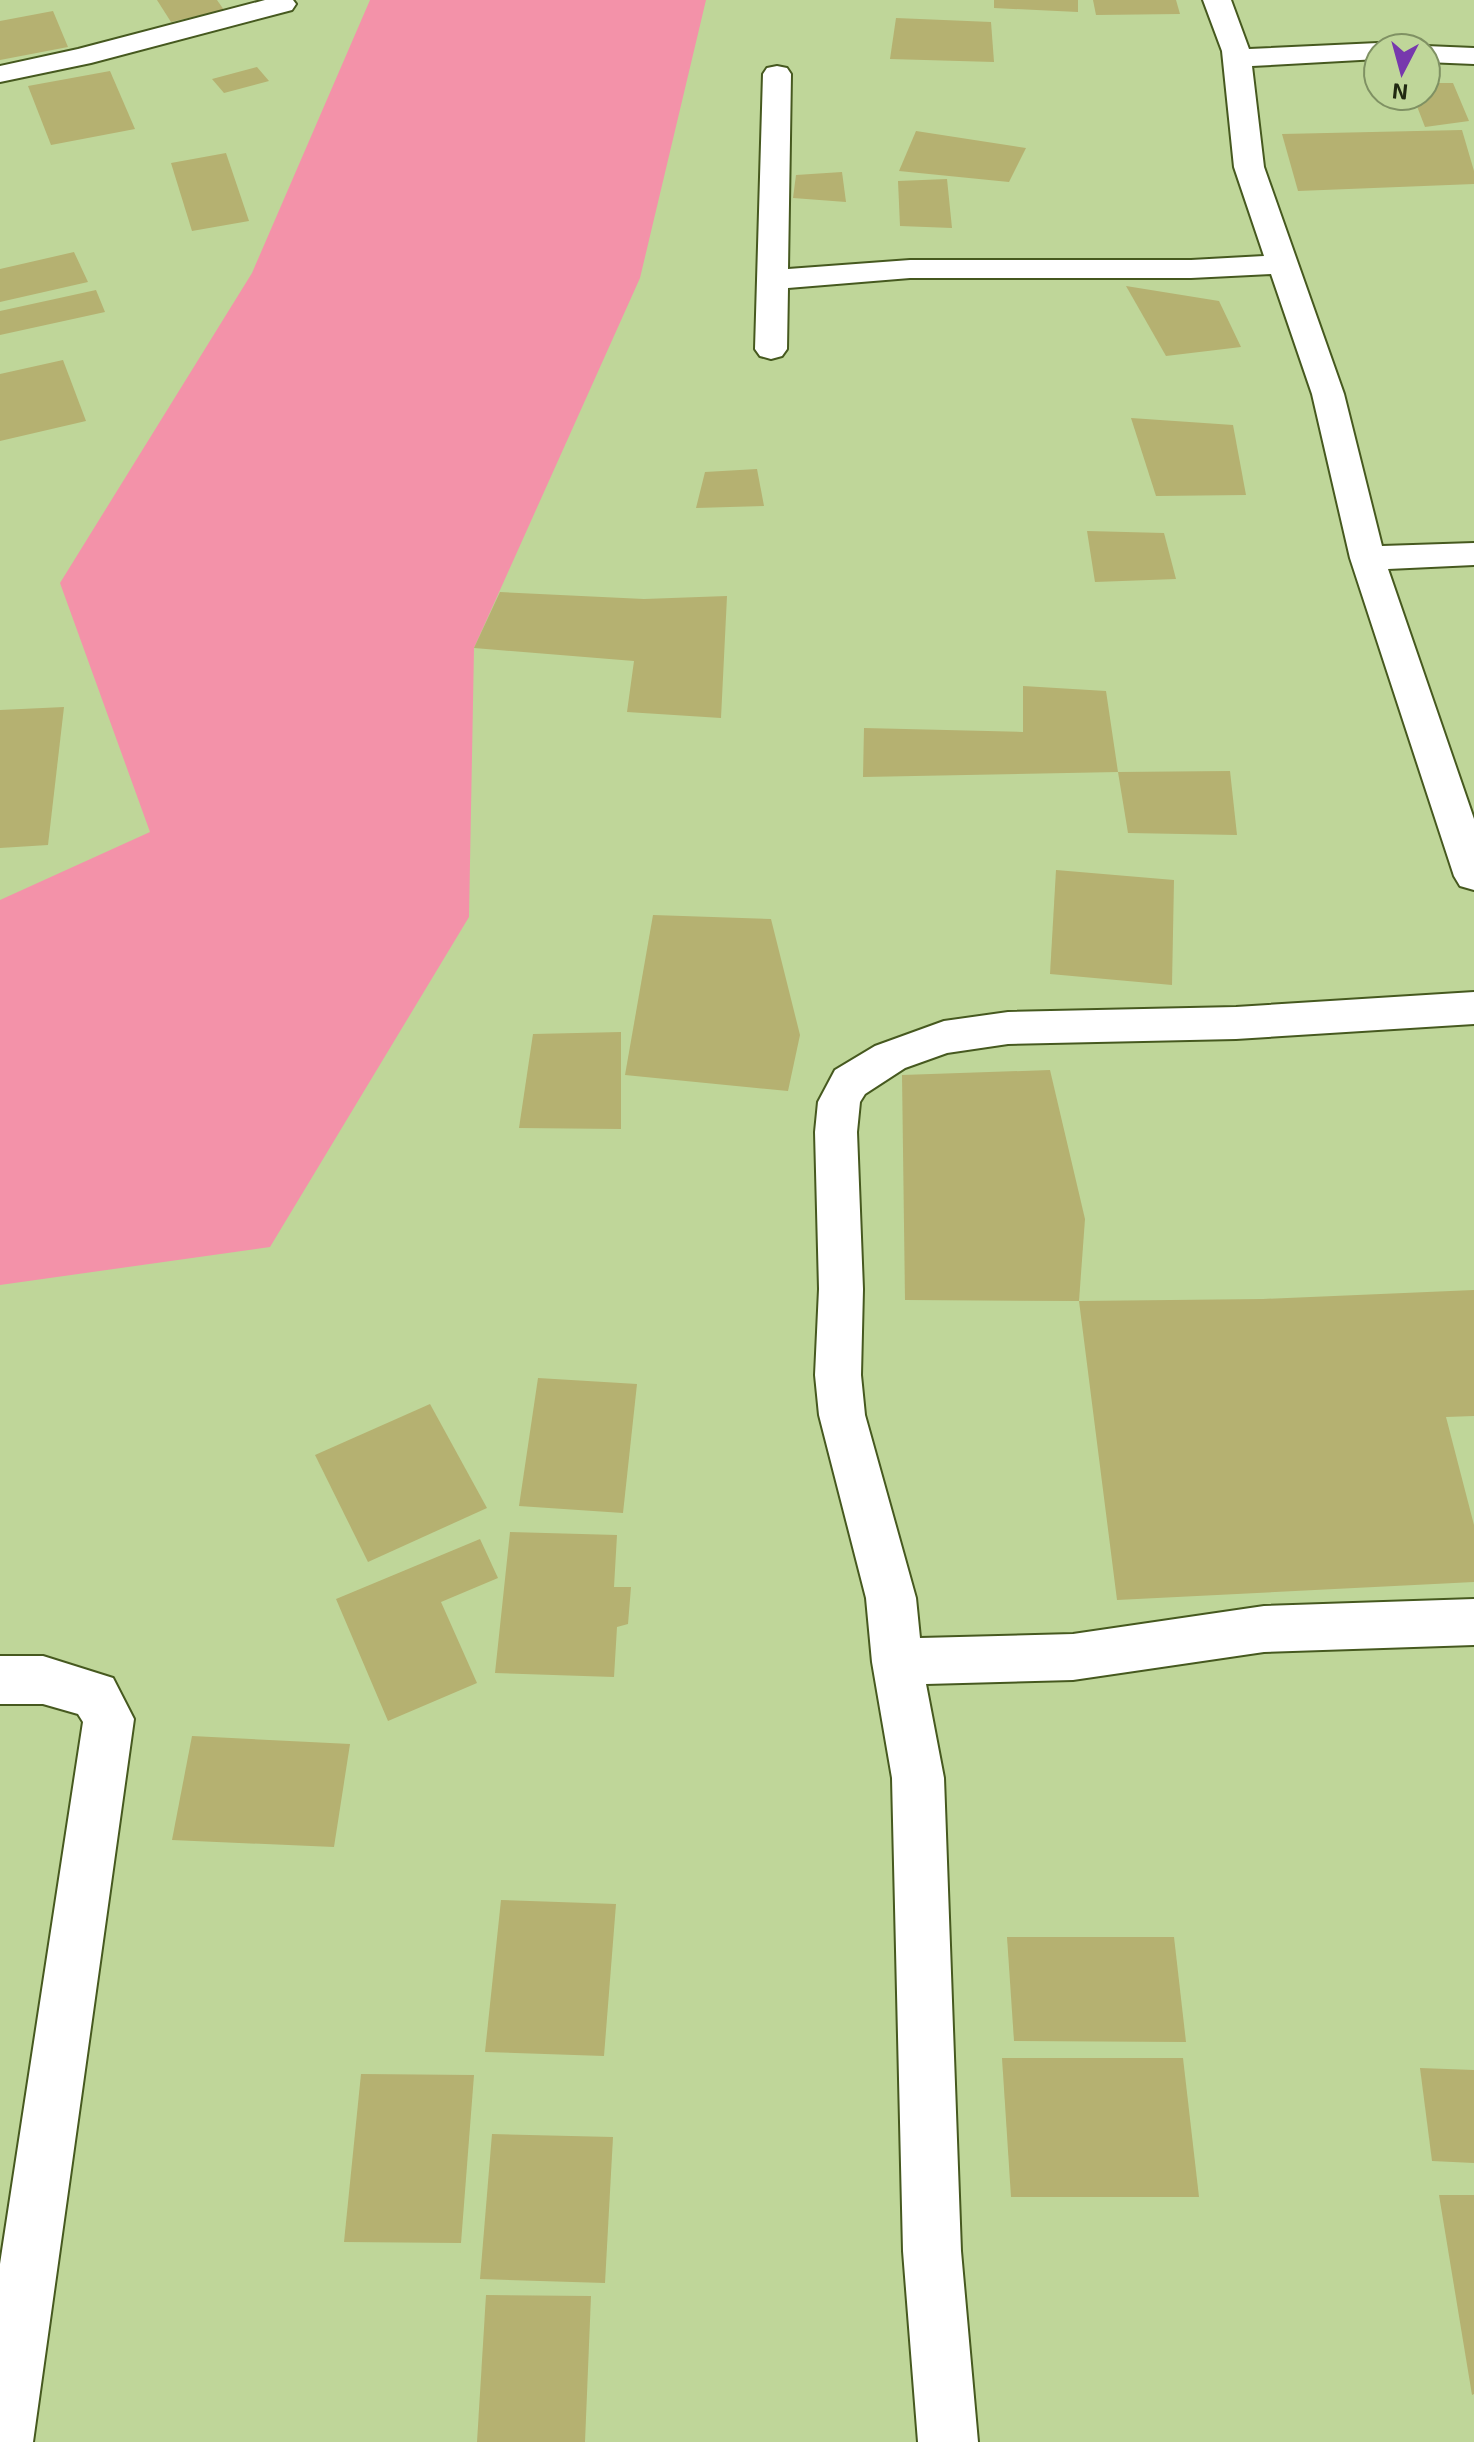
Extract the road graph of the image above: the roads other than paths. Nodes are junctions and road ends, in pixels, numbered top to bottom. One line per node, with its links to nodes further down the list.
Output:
1 (1217, 0): 6 (street)
2 (282, 4): 7 (street)
3 (1362, 52): 6 (street)
4 (1442, 55): 5 (street)
5 (1474, 56)
6 (1237, 58): 9 (street)
7 (0, 74)
8 (777, 74): 10 (street)
9 (1282, 264): 10 (street); 13 (street)
10 (773, 280): 11 (street)
11 (771, 349)
12 (1474, 554): 13 (street)
13 (1367, 558): 14 (street)
14 (1474, 876)
15 (1474, 1008): 17 (street)
16 (1474, 1622): 17 (street)
17 (897, 1662): 20 (street)
18 (0, 1680): 19 (street)
19 (3, 2442)
20 (948, 2442)

